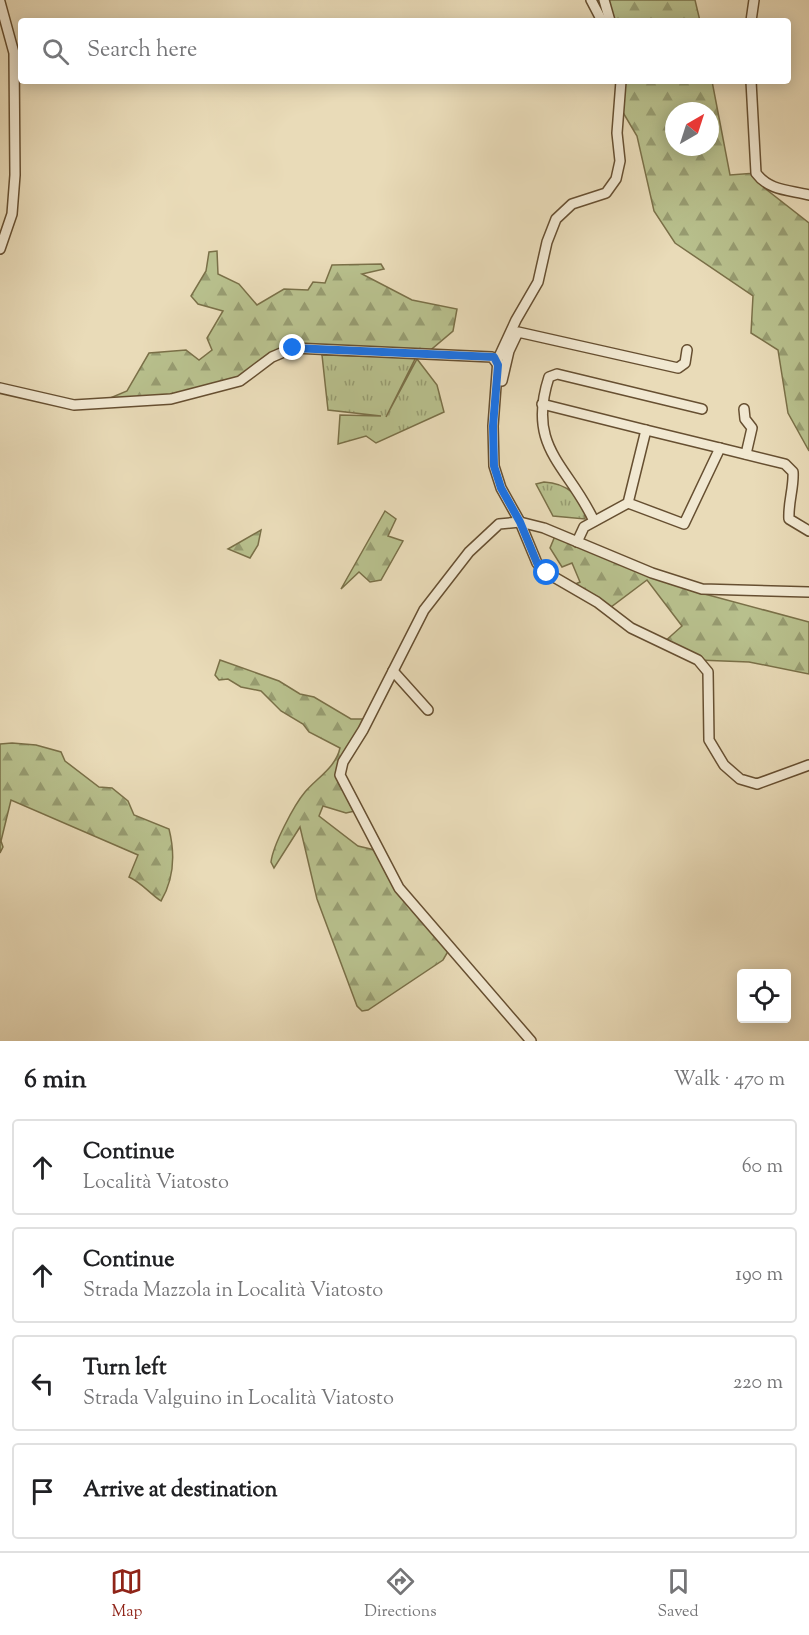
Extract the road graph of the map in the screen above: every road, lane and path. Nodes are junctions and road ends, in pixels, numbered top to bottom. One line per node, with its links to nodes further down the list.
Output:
1 (591, 0): 5 (street)
2 (604, 0): 6 (street)
3 (754, 0): 7 (street)
4 (0, 2): 11 (street)
5 (600, 18)
6 (609, 18)
7 (751, 18)
8 (621, 84): 13 (street)
9 (751, 84): 10 (street)
10 (809, 195)
11 (0, 249)
12 (687, 350): 16 (street)
13 (498, 365): 14 (street); 16 (street)
14 (0, 388)
15 (542, 404): 17 (street); 19 (street); 23 (street)
16 (494, 405): 24 (street)
17 (702, 409)
18 (744, 409): 21 (street)
19 (646, 430): 20 (street); 22 (street)
20 (720, 448): 21 (street); 22 (street)
21 (746, 454): 25 (street)
22 (628, 503): 23 (street)
23 (594, 521): 26 (street)
24 (520, 522): 26 (street); 28 (street); 30 (street)
25 (809, 531)
26 (577, 542): 27 (street)
27 (809, 592)
28 (393, 671): 29 (street); 31 (street)
29 (428, 710)
30 (809, 765)
31 (531, 1041)

